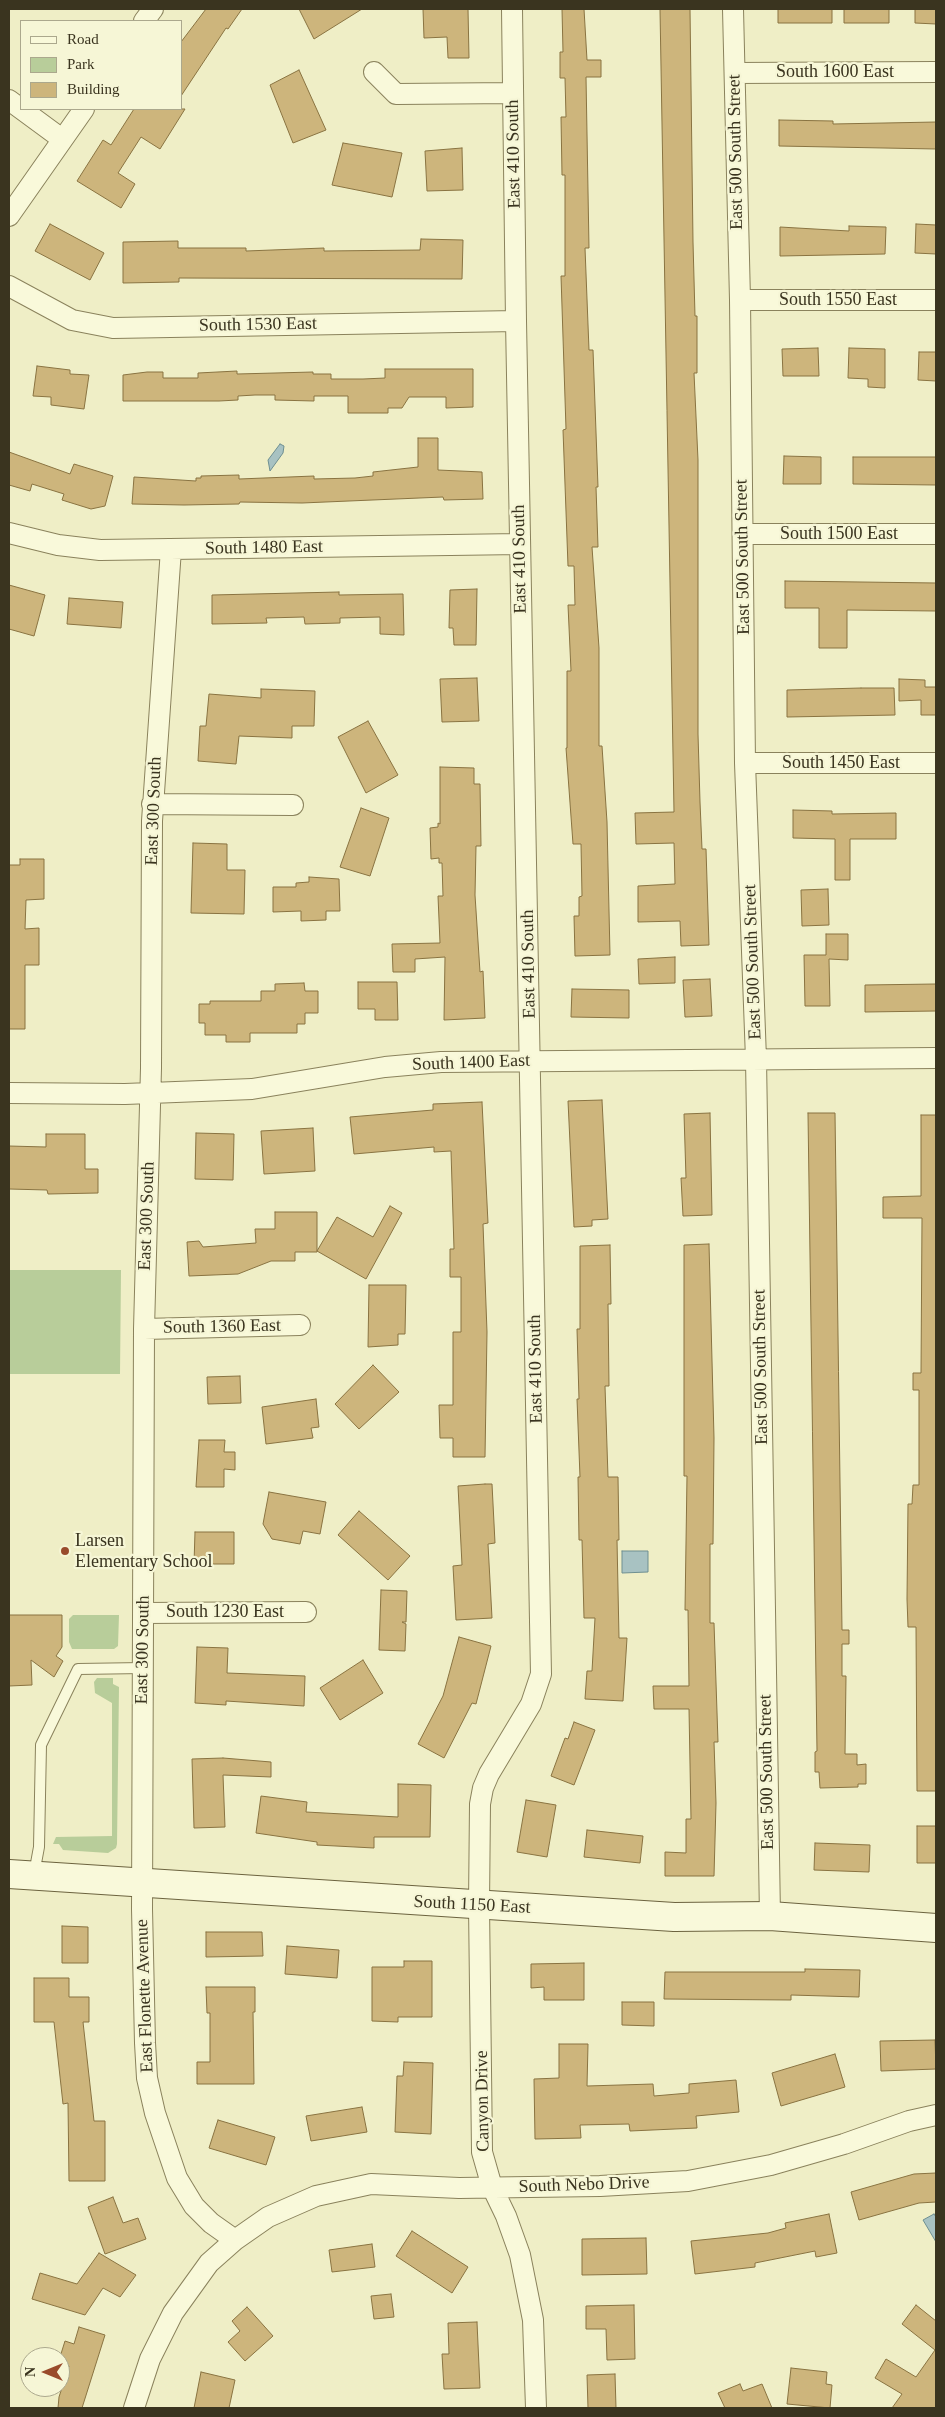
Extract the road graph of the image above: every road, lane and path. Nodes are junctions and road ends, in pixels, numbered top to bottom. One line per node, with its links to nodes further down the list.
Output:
1 (153, 9): 4 (street)
2 (512, 9): 8 (street, East 410 South)
3 (733, 9): 7 (street, East 500 South Street)
4 (145, 20)
5 (374, 72): 8 (street)
6 (936, 72): 7 (street, South 1600 East)
7 (735, 73): 16 (street, East 500 South Street)
8 (513, 93): 18 (street, East 410 South)
9 (9, 100): 10 (street)
10 (20, 108)
11 (23, 110): 13 (street)
12 (83, 110): 13 (street)
13 (62, 139): 14 (street)
14 (9, 216)
15 (9, 286): 18 (street, South 1530 East)
16 (740, 300): 17 (street, South 1550 East); 20 (street, East 500 South Street)
17 (936, 300)
18 (516, 321): 22 (street, East 410 South)
19 (9, 533): 23 (street, South 1480 East)
20 (743, 534): 21 (street, South 1500 East); 24 (street, East 500 South Street)
21 (936, 534)
22 (520, 544): 23 (street, South 1480 East); 30 (street, East 410 South)
23 (171, 549): 26 (street, East 300 South)
24 (745, 763): 25 (street, South 1450 East); 29 (street, East 500 South Street)
25 (936, 763)
26 (152, 804): 27 (street); 32 (street, East 300 South)
27 (293, 805)
28 (936, 1058): 29 (street, South 1400 East)
29 (756, 1059): 30 (street, South 1400 East); 41 (street, East 500 South Street)
30 (531, 1062): 32 (street, South 1400 East); 40 (street, East 410 South)
31 (9, 1093): 32 (street, South 1400 East)
32 (150, 1093): 34 (street, East 300 South)
33 (300, 1325): 34 (street, South 1360 East)
34 (144, 1329): 36 (street, East 300 South)
35 (306, 1612): 36 (street, South 1230 East)
36 (144, 1613): 37 (street, East 300 South)
37 (143, 1668): 38 (lane); 39 (street, East 300 South)
38 (21, 1875): 39 (street, South 1150 East)
39 (143, 1883): 40 (street, South 1150 East); 45 (street, East Flonette Avenue)
40 (479, 1905): 41 (street, South 1150 East); 44 (street, Canyon Drive)
41 (770, 1916): 42 (street, South 1150 East)
42 (936, 1928)
43 (936, 2115): 44 (street, South Nebo Drive)
44 (492, 2187): 45 (street, South Nebo Drive); 47 (street, Canyon Drive)
45 (235, 2240): 46 (street)
46 (134, 2408)
47 (536, 2408)

